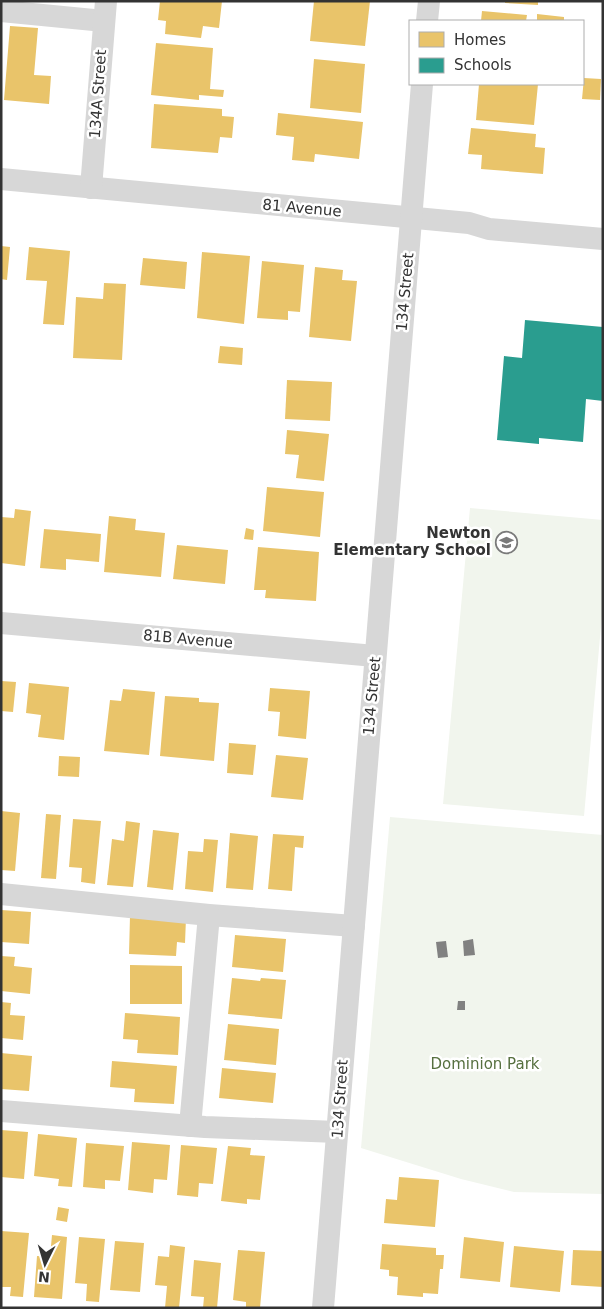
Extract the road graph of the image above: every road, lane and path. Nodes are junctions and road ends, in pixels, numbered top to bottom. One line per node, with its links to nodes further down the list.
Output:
1 (429, 1): 4 (street)
2 (1, 11): 3 (street)
3 (105, 11): 7 (street, 134A Street)
4 (428, 20)
5 (422, 85): 8 (street, 134 Street)
6 (1, 179): 7 (street, 81 Avenue)
7 (91, 188): 8 (street, 81 Avenue)
8 (411, 218): 9 (street, 81 Avenue); 11 (street, 134 Street)
9 (603, 239)
10 (1, 622): 11 (street, 81B Avenue)
11 (375, 656): 14 (street, 134 Street)
12 (1, 894): 13 (street)
13 (209, 915): 14 (street); 16 (street)
14 (354, 926): 17 (street, 134 Street)
15 (1, 1111): 16 (street)
16 (190, 1126): 17 (street)
17 (337, 1132): 18 (street, 134 Street)
18 (323, 1308)

